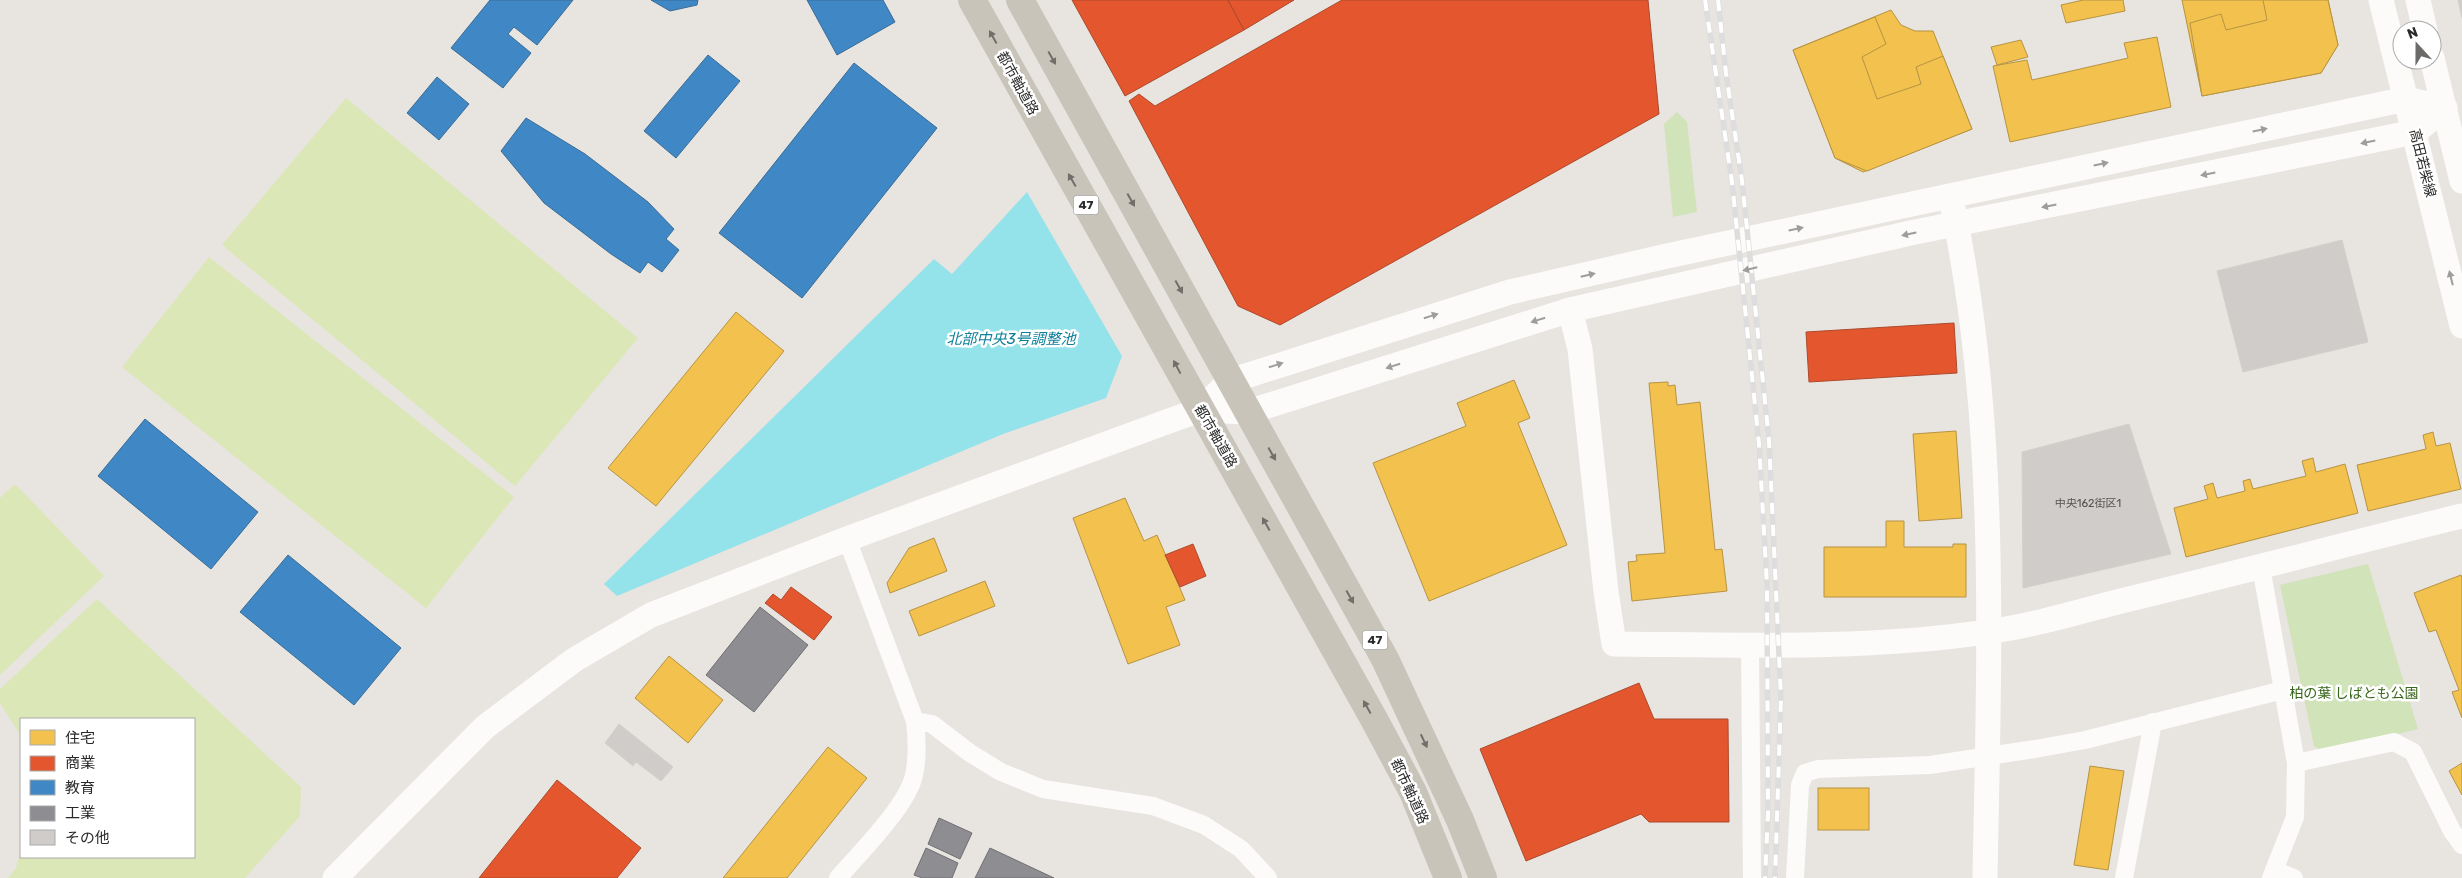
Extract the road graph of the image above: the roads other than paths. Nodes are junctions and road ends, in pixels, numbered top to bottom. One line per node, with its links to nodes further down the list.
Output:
1 (972, 0): 16 (main road, 都市軸道路 / 47, one-way to 1)
2 (1020, 0): 15 (main road, 47, one-way to 15)
3 (2381, 0): 7 (street, 高田若柴線)
4 (2418, 0): 5 (street)
5 (2423, 20)
6 (2435, 70): 8 (street)
7 (2406, 99): 8 (street); 9 (street, 高田若柴線); 11 (street, one-way to 7)
8 (2445, 108): 9 (street); 10 (street)
9 (2415, 132): 12 (street, one-way to 12); 14 (street, 高田若柴線, one-way to 9)
10 (2462, 181)
11 (1951, 196): 12 (street); 15 (street, one-way to 11)
12 (1957, 225): 13 (street, one-way to 13); 21 (street)
13 (1570, 310): 17 (street, one-way to 17); 22 (street)
14 (2462, 326)
15 (1230, 381): 16 (street); 17 (main road, 47)
16 (1200, 410): 17 (street); 19 (street); 33 (main road, 都市軸道路 / 47, one-way to 16)
17 (1248, 412): 34 (main road, 47, one-way to 34)
18 (2462, 516): 20 (street)
19 (848, 539): 24 (street); 30 (street)
20 (2261, 567): 21 (street); 23 (street)
21 (1990, 632): 22 (street); 26 (street)
22 (1750, 645): 35 (street)
23 (2283, 690): 25 (street); 27 (street)
24 (916, 721): 31 (street); 32 (street)
25 (2153, 722): 26 (street); 38 (street)
26 (1987, 757): 36 (street); 37 (street)
27 (2296, 763): 28 (street); 29 (street)
28 (2462, 845)
29 (2273, 874): 39 (street)
30 (336, 878)
31 (838, 878)
32 (1268, 878)
33 (1448, 878)
34 (1483, 878)
35 (1752, 878)
36 (1795, 878)
37 (1985, 878)
38 (2124, 878)
39 (2294, 878)

